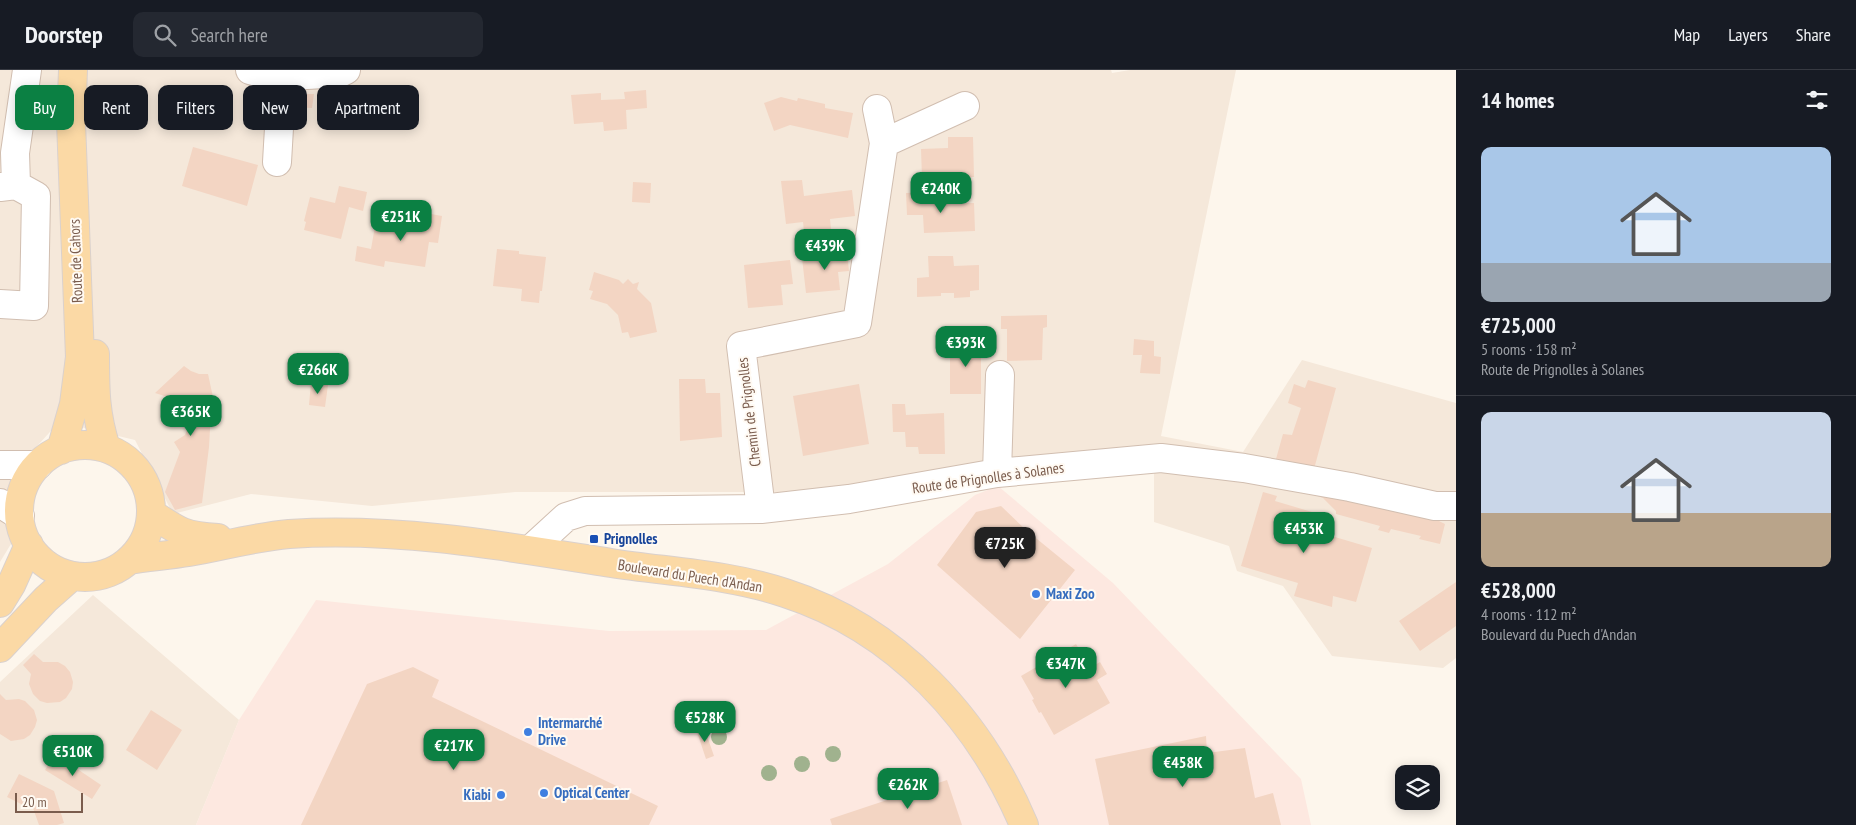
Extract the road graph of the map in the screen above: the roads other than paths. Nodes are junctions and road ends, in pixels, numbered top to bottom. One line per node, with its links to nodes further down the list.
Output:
1 (27, 70): 11 (street)
2 (73, 70): 15 (main road, Route de Cahors)
3 (92, 70): 14 (main road, Route de Cahors)
4 (250, 70): 6 (street)
5 (346, 70): 6 (street)
6 (282, 77): 10 (street)
7 (966, 106): 9 (street)
8 (877, 109): 9 (street)
9 (884, 143): 21 (street, Chemin de Prignolles)
10 (277, 162)
11 (8, 186): 12 (street)
12 (0, 304)
13 (1000, 375): 18 (street)
14 (106, 448): 15 (main road); 22 (main road)
15 (61, 450): 17 (main road)
16 (0, 465): 17 (street)
17 (38, 465): 20 (main road)
18 (998, 473): 19 (street, Route de Prignolles à Solanes); 21 (street, Route de Prignolles à Solanes)
19 (1456, 506)
20 (10, 509): 24 (main road)
21 (761, 509): 25 (street, Route de Prignolles à Solanes)
22 (151, 513): 23 (main road); 26 (main road)
23 (242, 540): 25 (main road, Boulevard du Puech d'Andan); 26 (main road)
24 (29, 545): 27 (main road); 28 (main road)
25 (531, 550): 30 (main road, Boulevard du Puech d'Andan)
26 (129, 560): 27 (main road)
27 (72, 576): 29 (main road)
28 (0, 603)
29 (0, 648)
30 (1024, 825)

